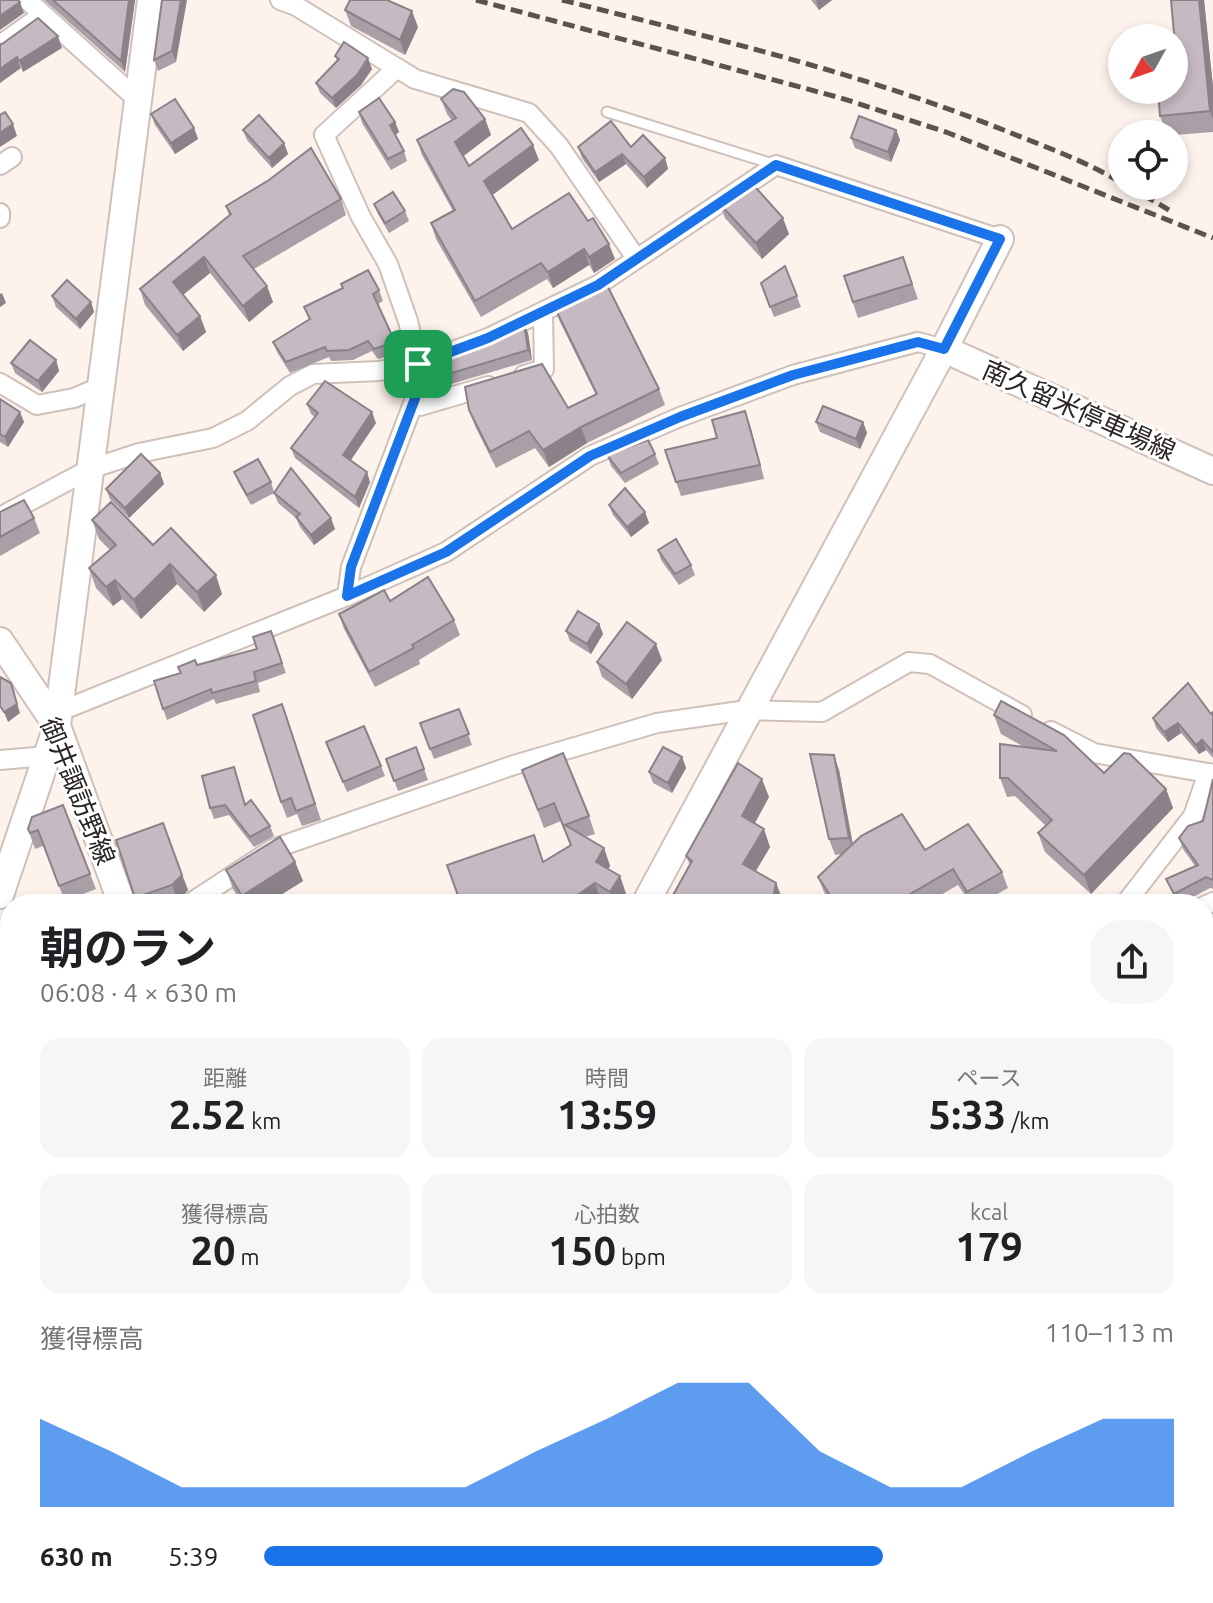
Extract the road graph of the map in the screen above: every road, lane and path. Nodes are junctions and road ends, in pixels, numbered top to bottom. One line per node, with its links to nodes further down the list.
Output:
1 (27, 0): 4 (street)
2 (151, 0): 7 (street)
3 (280, 0): 6 (street)
4 (42, 15): 5 (street); 7 (street)
5 (0, 45)
6 (397, 68): 11 (street); 14 (street)
7 (137, 99): 16 (street)
8 (607, 112): 9 (lane)
9 (776, 165): 10 (street); 11 (street)
10 (1000, 239): 13 (street)
11 (636, 258): 12 (street)
12 (543, 313): 14 (street); 17 (street)
13 (944, 349): 19 (street, 南久留米停車場線); 21 (street); 23 (street)
14 (418, 364): 17 (street); 18 (street)
15 (0, 383): 16 (street)
16 (100, 387): 18 (street)
17 (413, 405): 21 (street)
18 (90, 469): 20 (street); 24 (street)
19 (1213, 471)
20 (0, 517)
21 (347, 596): 24 (street)
22 (0, 641): 24 (street, 御井諏訪野線)
23 (747, 710): 27 (street); 30 (street); 31 (street)
24 (58, 719): 25 (street); 29 (street, 御井諏訪野線)
25 (47, 756): 26 (street); 28 (street)
26 (0, 760)
27 (1211, 773): 32 (street)
28 (0, 894)
29 (119, 894)
30 (204, 894)
31 (650, 894)
32 (1138, 894)

